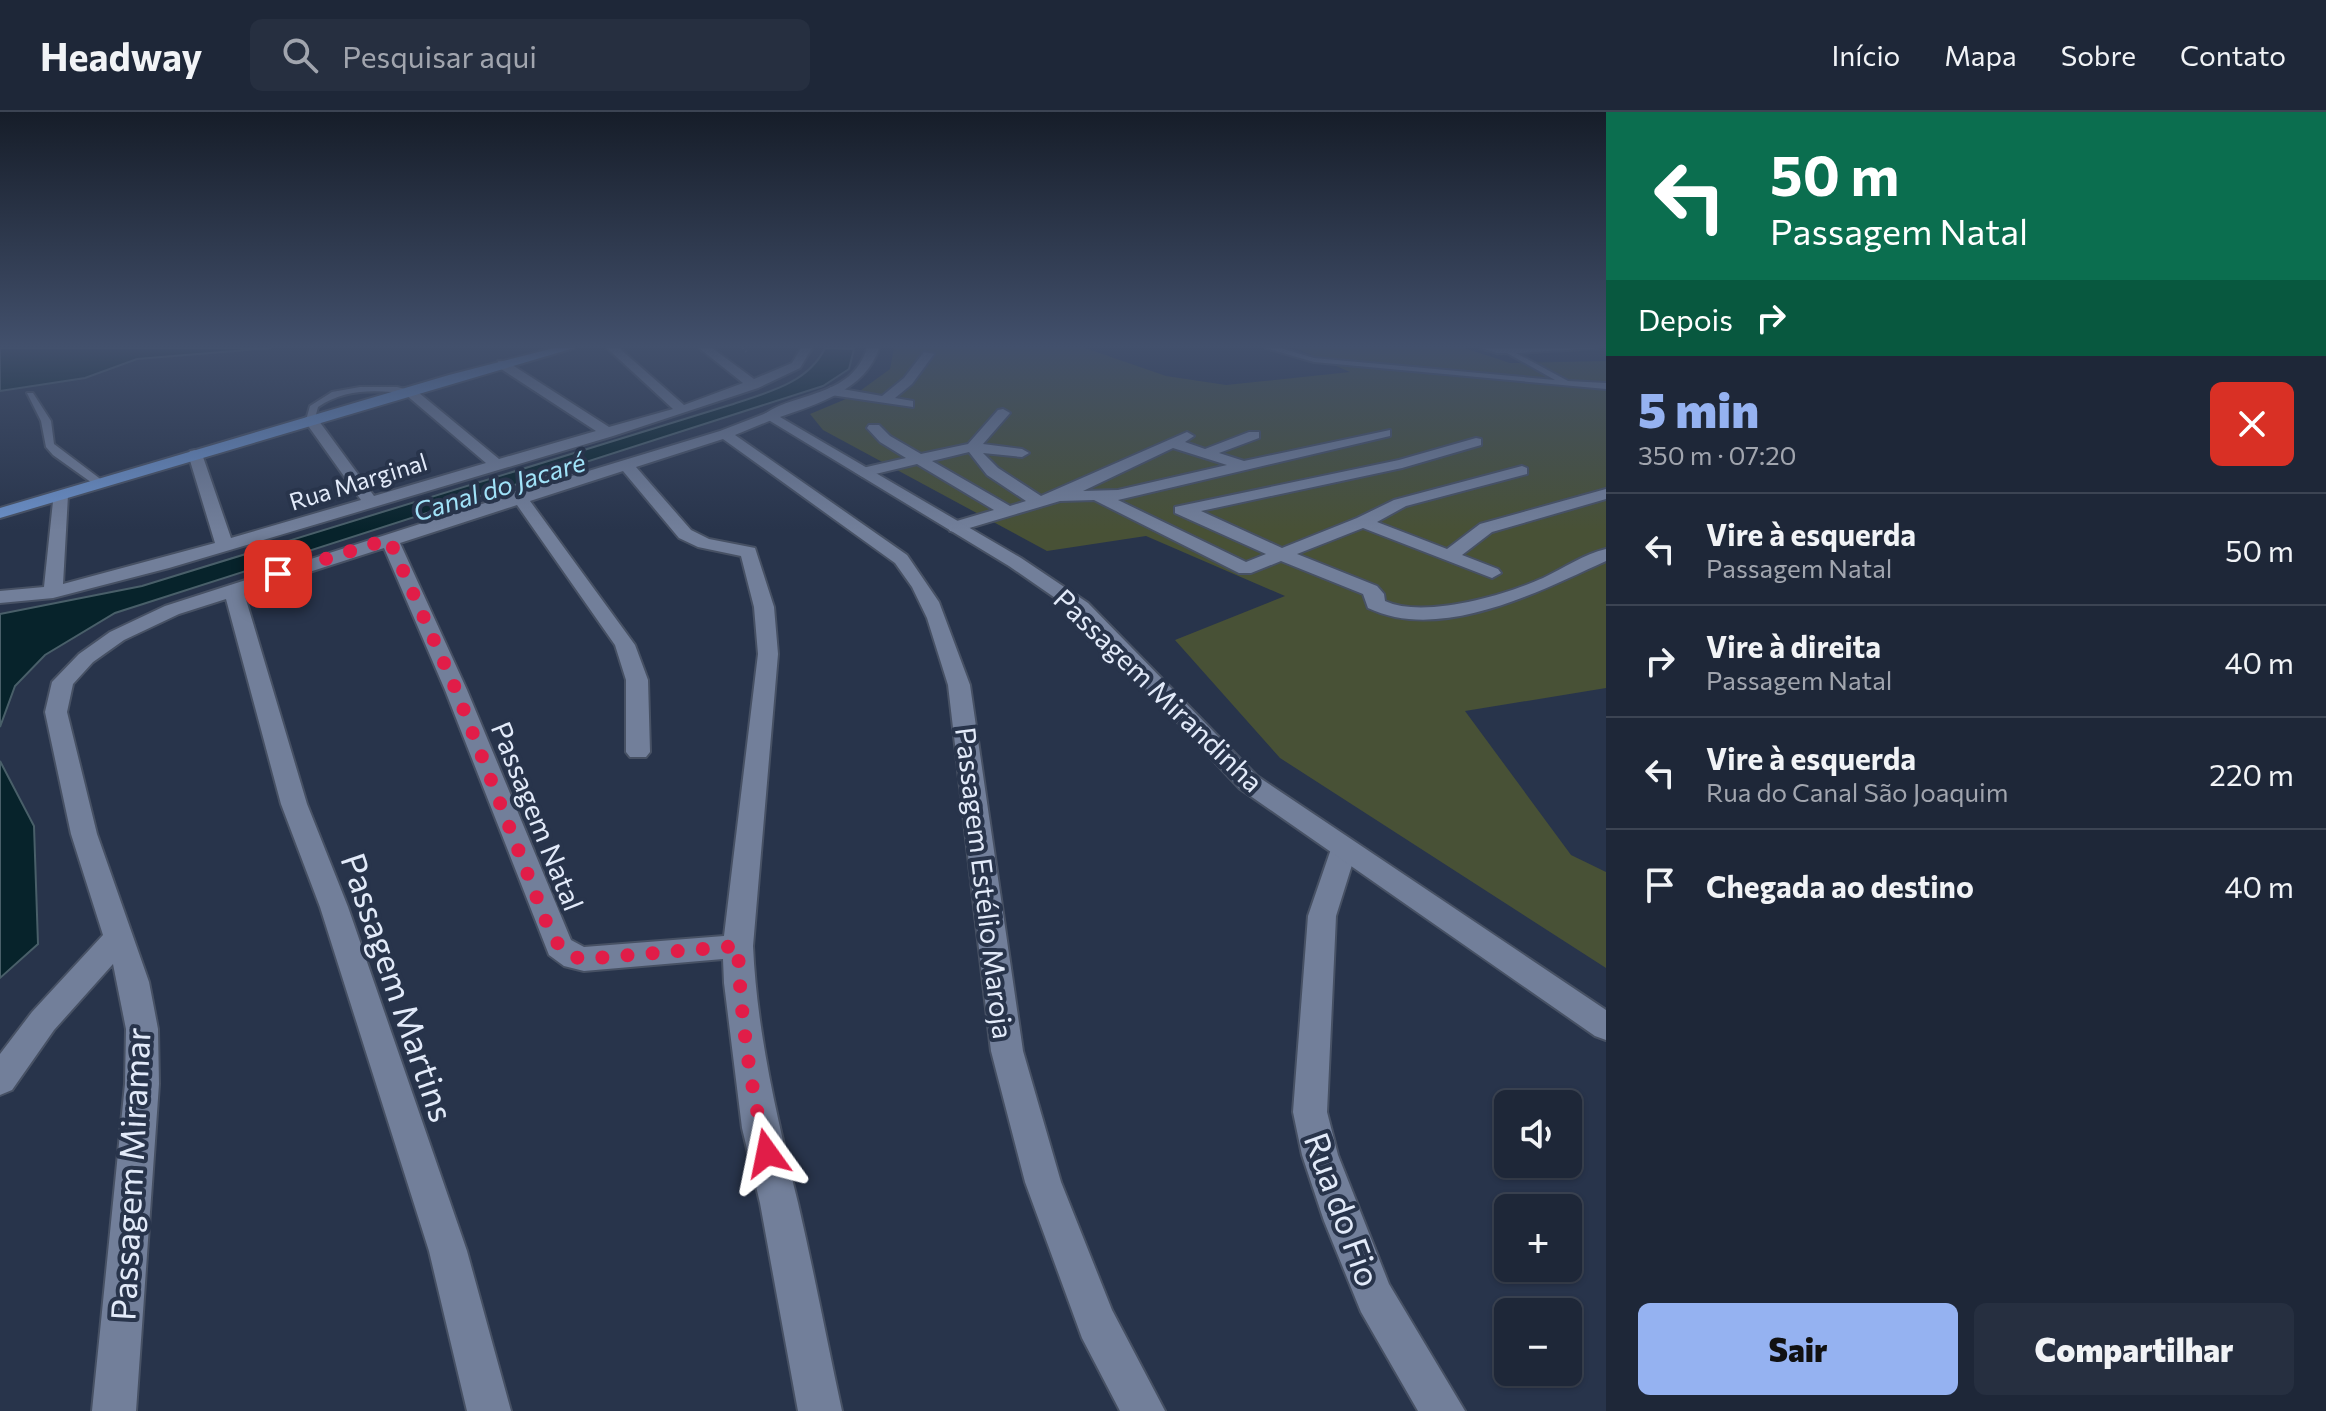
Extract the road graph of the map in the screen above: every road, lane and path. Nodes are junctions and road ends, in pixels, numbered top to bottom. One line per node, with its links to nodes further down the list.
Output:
1 (38, 409): 30 (lane)
2 (349, 409): 10 (main road)
3 (430, 409): 25 (street)
4 (571, 409): 12 (street)
5 (686, 409): 7 (street, Rua Marginal)
6 (787, 409): 9 (street)
7 (682, 410): 12 (street, Rua Marginal)
8 (1003, 413): 19 (street)
9 (769, 416): 14 (street, Passagem Miramar); 29 (street, Passagem Mirandinha)
10 (311, 420): 22 (main road); 37 (street)
11 (874, 428): 23 (street)
12 (608, 433): 25 (street, Rua Marginal)
13 (1385, 433): 26 (street)
14 (725, 434): 24 (street, Passagem Miramar); 63 (street, Passagem Estélio Maroja)
15 (1254, 435): 21 (street)
16 (1187, 436): 18 (street)
17 (1476, 442): 27 (street)
18 (1172, 443): 21 (street); 34 (street)
19 (973, 447): 20 (street); 23 (street); 38 (street)
20 (1022, 453)
21 (1207, 453): 26 (street)
22 (195, 454): 30 (main road); 46 (street)
23 (918, 458): 29 (street); 40 (street)
24 (625, 464): 35 (street, Passagem Miramar); 57 (street)
25 (497, 465): 37 (street, Rua Marginal)
26 (1244, 466): 36 (street)
27 (1375, 469): 31 (street); 39 (street)
28 (1522, 471): 31 (street)
29 (863, 472): 44 (street, Passagem Mirandinha)
30 (99, 483): 33 (main road)
31 (1433, 492): 43 (street)
32 (1606, 494): 49 (street)
33 (60, 495): 41 (main road); 52 (street)
34 (1059, 496): 36 (street); 38 (street)
35 (519, 497): 45 (street, Passagem Miramar); 54 (street)
36 (1100, 497): 42 (street)
37 (370, 502): 46 (street, Rua Marginal)
38 (1039, 502): 40 (street)
39 (1184, 509): 42 (street); 47 (street)
40 (1007, 511): 44 (street)
41 (0, 513)
42 (1143, 519): 47 (street)
43 (1363, 522): 47 (street); 49 (street)
44 (956, 527): 55 (street, Passagem Mirandinha)
45 (389, 539): 51 (street, Passagem Miramar); 57 (street, Passagem Natal)
46 (225, 546): 52 (street, Rua Marginal)
47 (1280, 554): 48 (street)
48 (1606, 554)
49 (1450, 555): 50 (street)
50 (1492, 573)
51 (233, 589): 56 (street, Passagem Miramar); 61 (street, Passagem Martins)
52 (53, 592): 53 (street, Rua Marginal)
53 (0, 597)
54 (638, 752)
55 (1344, 849): 58 (street, Passagem Mirandinha); 64 (street, Rua do Fio)
56 (117, 939): 59 (street); 60 (street, Passagem Miramar)
57 (738, 946): 62 (street)
58 (1606, 1027)
59 (0, 1080)
60 (114, 1411)
61 (489, 1411)
62 (820, 1411)
63 (1143, 1411)
64 (1443, 1411)

